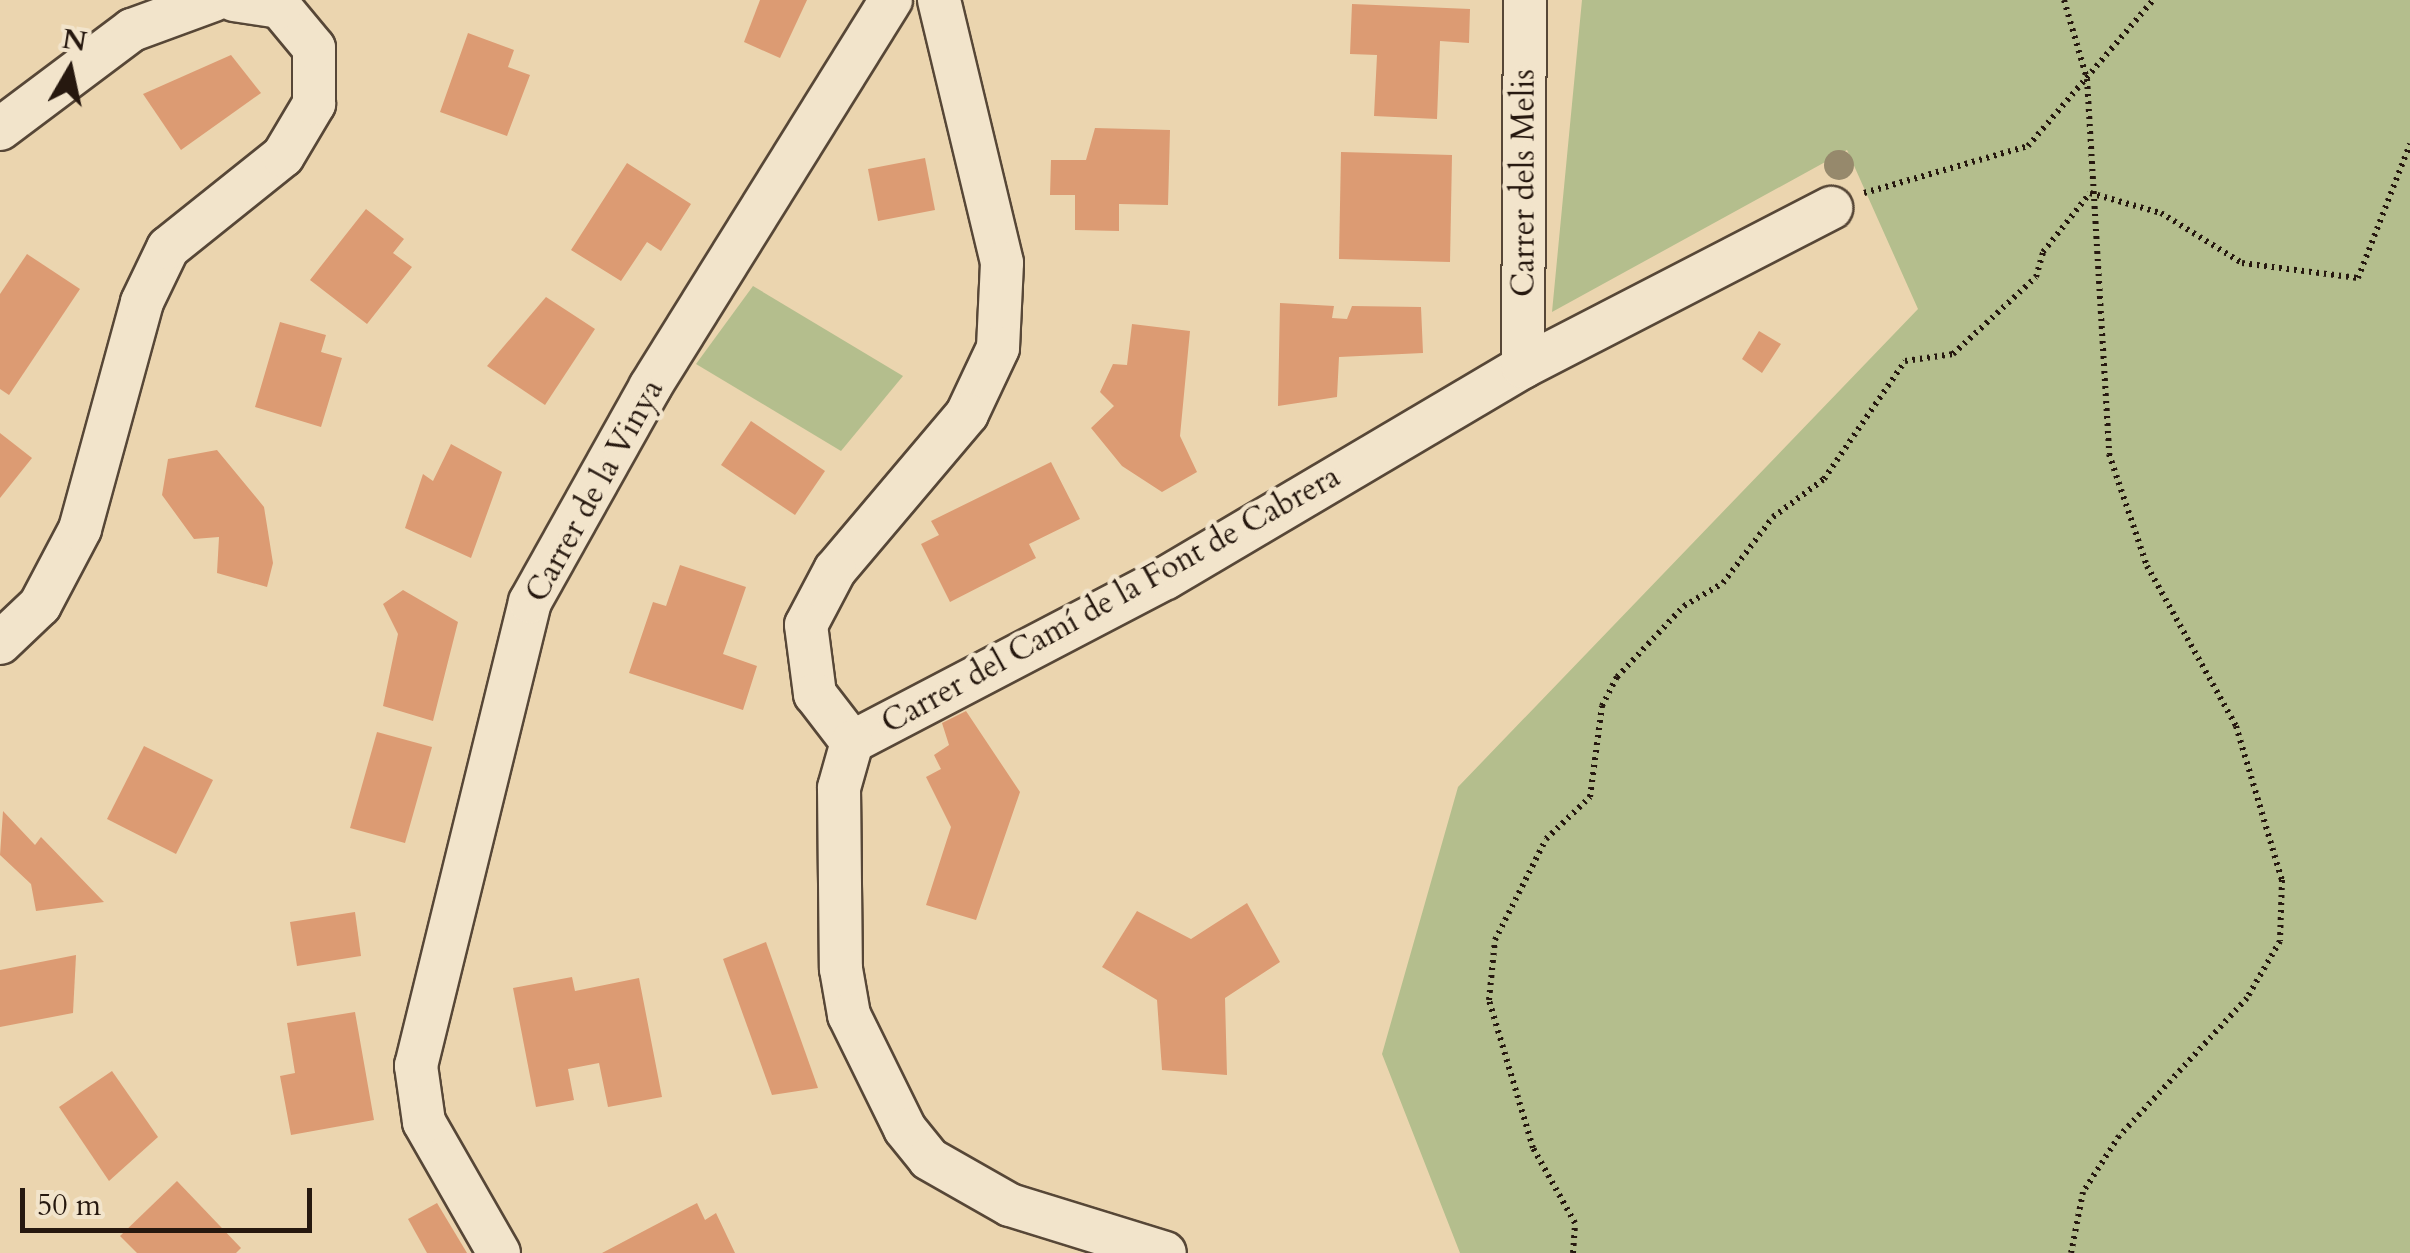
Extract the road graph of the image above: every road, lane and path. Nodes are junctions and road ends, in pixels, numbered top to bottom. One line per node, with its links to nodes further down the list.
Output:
1 (214, 0): 9 (street)
2 (234, 0): 14 (street)
3 (891, 0): 16 (street, Carrer de la Vinya)
4 (939, 0): 15 (street, Carrer del Camí de la Font de Cabrera)
5 (1525, 0): 13 (street, Carrer dels Melis)
6 (2064, 0): 8 (path)
7 (2152, 0): 8 (path)
8 (2088, 80): 11 (path); 12 (path)
9 (0, 129)
10 (2410, 144): 11 (path)
11 (2090, 192): 18 (path); 19 (path)
12 (1831, 208): 13 (street, Carrer del Camí de la Font de Cabrera)
13 (1523, 367): 15 (street, Carrer del Camí de la Font de Cabrera)
14 (0, 643)
15 (852, 742): 17 (street)
16 (498, 1253)
17 (1166, 1253)
18 (1573, 1253)
19 (2071, 1253)

